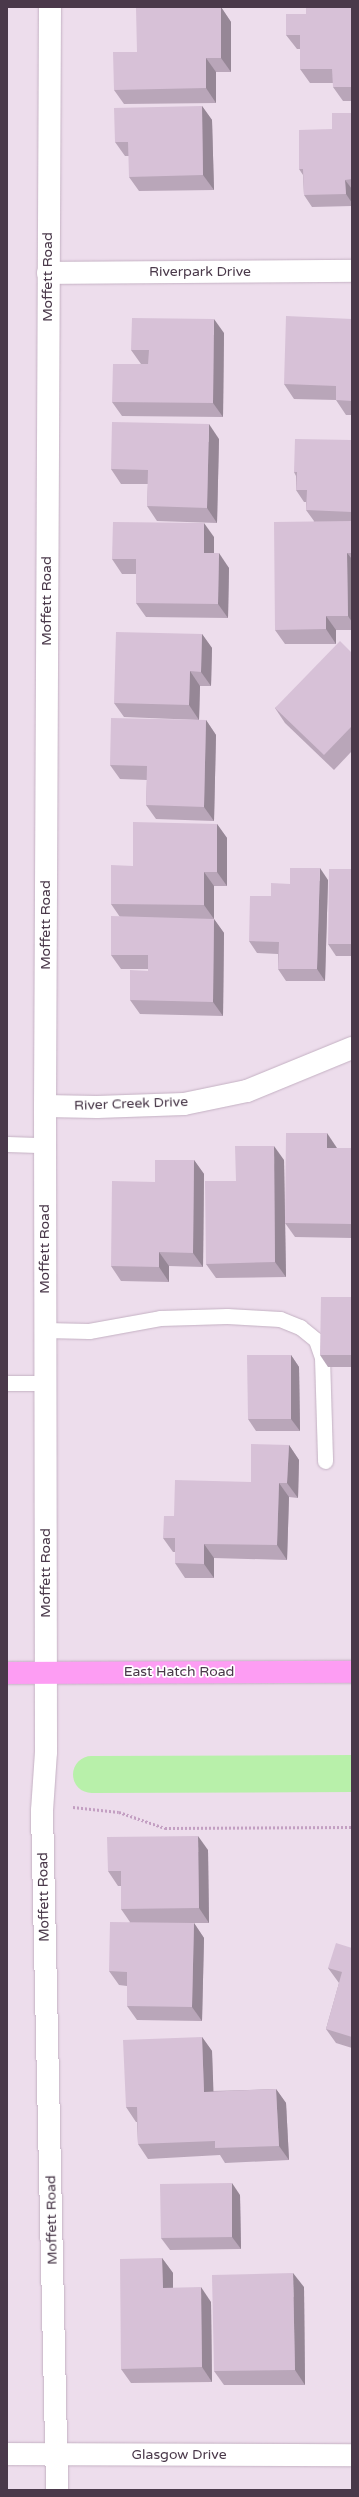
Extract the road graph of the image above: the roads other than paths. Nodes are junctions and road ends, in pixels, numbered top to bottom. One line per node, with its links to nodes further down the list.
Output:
1 (50, 7): 3 (street, Moffett Road)
2 (352, 271): 3 (street, Riverpark Drive)
3 (48, 273): 5 (street, Moffett Road)
4 (352, 1048): 5 (street, River Creek Drive)
5 (45, 1106): 7 (street, Moffett Road)
6 (7, 1144): 7 (lane)
7 (45, 1145): 8 (street, Moffett Road)
8 (45, 1330): 10 (street, Moffett Road); 11 (lane)
9 (7, 1383): 10 (lane)
10 (46, 1383): 14 (street, Moffett Road)
11 (325, 1461)
12 (352, 1672): 14 (main road, East Hatch Road)
13 (7, 1673): 14 (main road, East Hatch Road)
14 (46, 1673): 17 (street, Moffett Road)
15 (7, 2454): 17 (street, Glasgow Drive)
16 (352, 2455): 17 (street, Glasgow Drive)
17 (57, 2456): 18 (street, Moffett Road)
18 (57, 2490)

